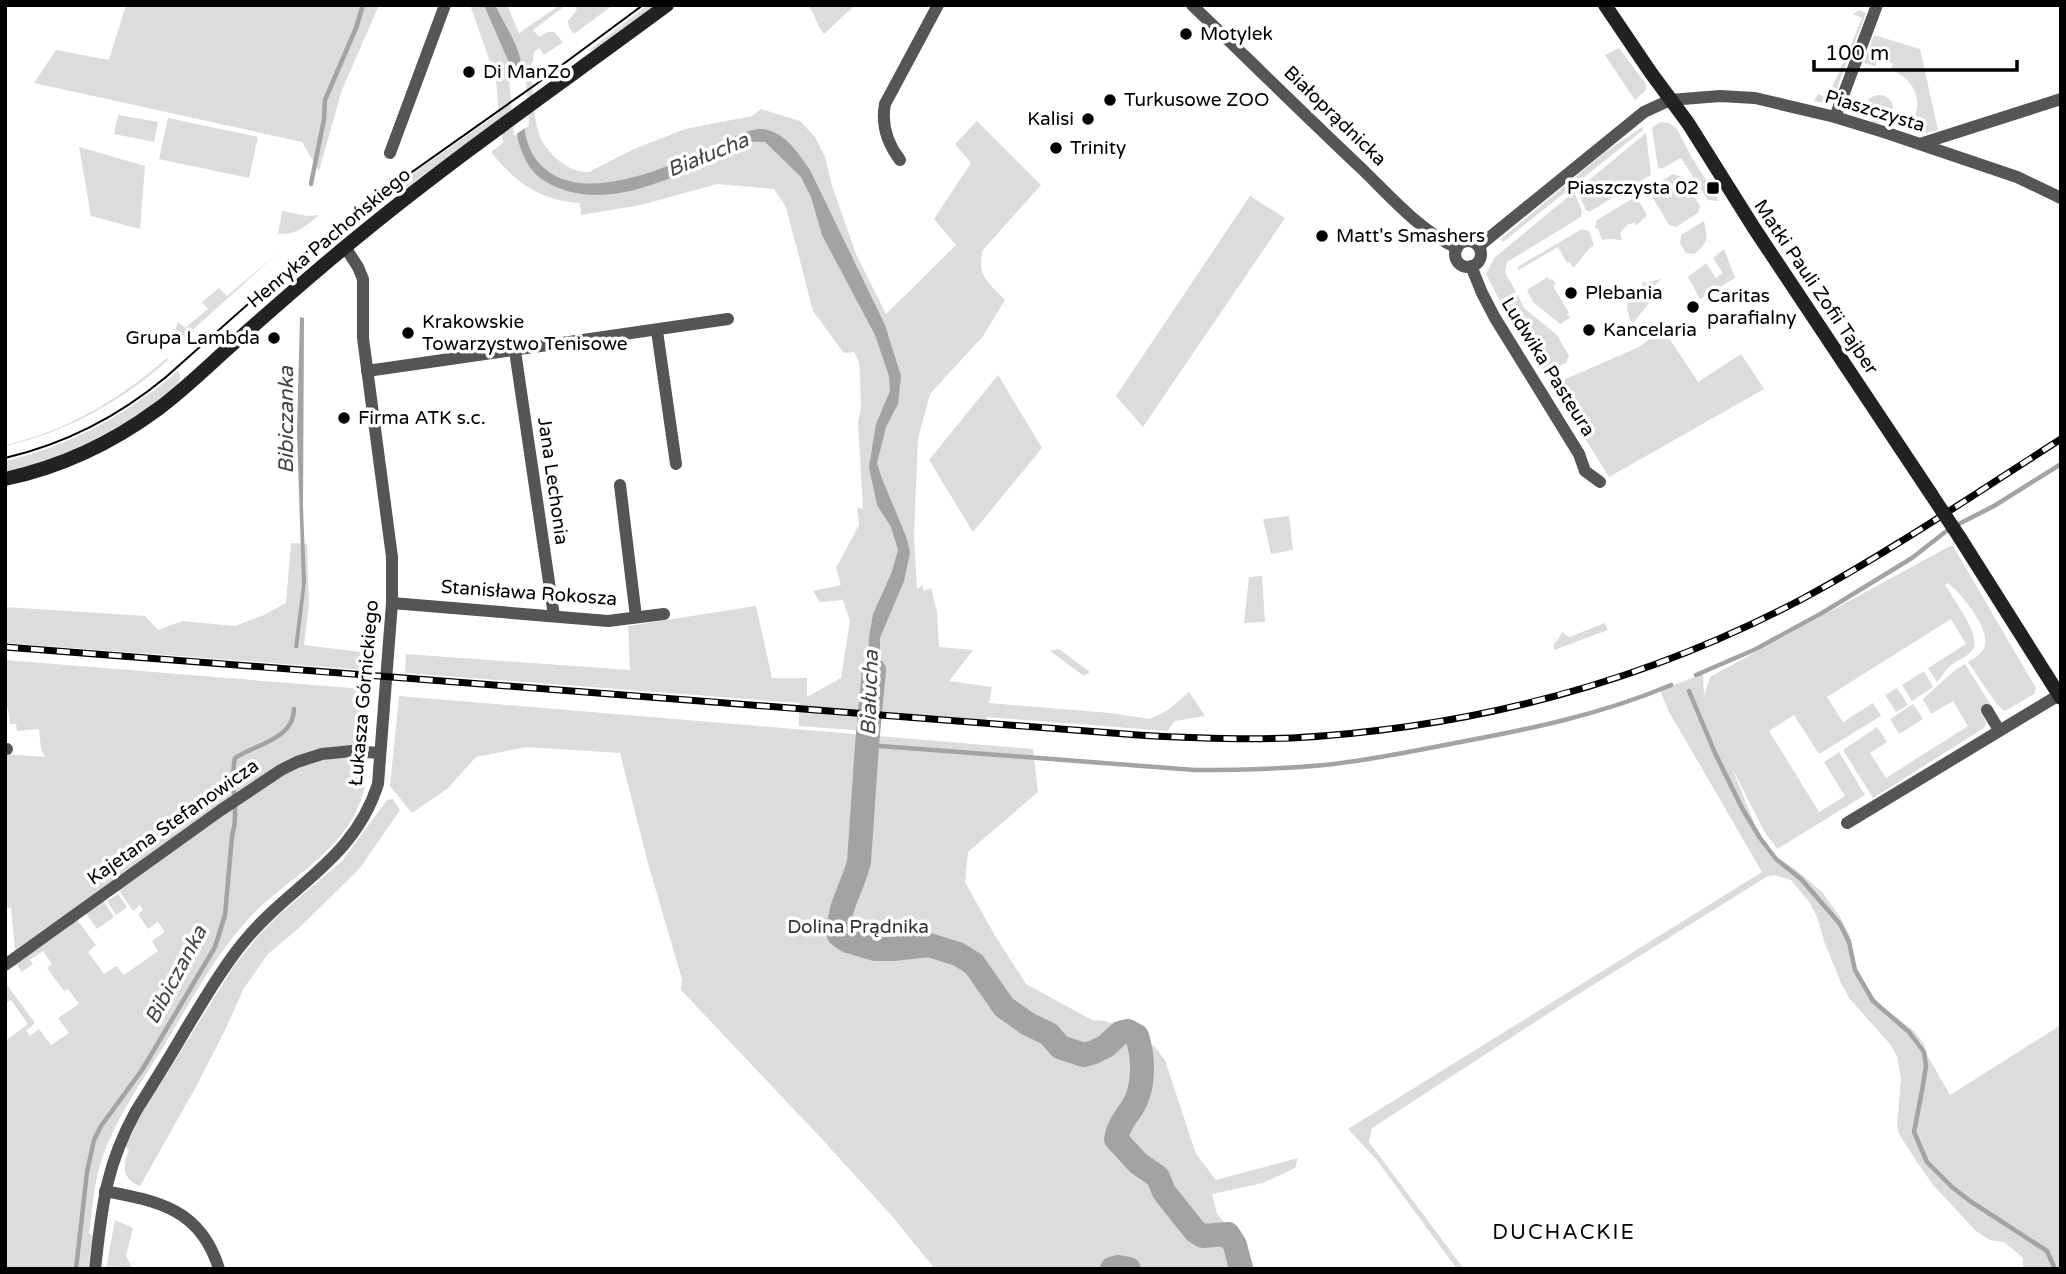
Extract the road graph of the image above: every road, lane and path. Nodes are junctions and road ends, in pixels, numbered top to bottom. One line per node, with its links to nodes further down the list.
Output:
1 (445, 5): 11 (street)
2 (667, 5): 15 (street, Henryka Pachońskiego)
3 (938, 5): 12 (street)
4 (1192, 5): 16 (street, Białoprądnicka)
5 (1605, 5): 8 (street, Matki Pauli Zofii Tajber)
6 (1877, 5): 9 (street)
7 (2061, 99): 10 (street)
8 (1670, 100): 9 (street, Piaszczysta); 14 (street); 30 (street, Matki Pauli Zofii Tajber, bridge)
9 (1835, 117): 10 (street, Piaszczysta)
10 (1919, 144): 13 (street, Piaszczysta)
11 (390, 153)
12 (900, 160)
13 (2061, 198)
14 (1479, 246): 16 (street); 17 (street)
15 (345, 247): 21 (street, Łukasza Górnickiego); 23 (street, Henryka Pachońskiego)
16 (1457, 248): 17 (street, Białoprądnicka)
17 (1471, 266): 24 (street, Ludwika Pasteura)
18 (728, 319): 19 (street)
19 (657, 331): 20 (street); 22 (street)
20 (515, 351): 21 (street); 28 (street, Jana Lechonia)
21 (367, 371): 26 (street, Łukasza Górnickiego)
22 (676, 464)
23 (5, 479)
24 (1600, 482)
25 (620, 485): 29 (street)
26 (392, 603): 28 (street, Stanisława Rokosza); 33 (street, Łukasza Górnickiego)
27 (664, 614): 29 (street, Stanisława Rokosza)
28 (554, 616): 29 (street, Stanisława Rokosza)
29 (636, 617)
30 (2060, 696): 32 (street)
31 (1987, 710): 32 (street)
32 (1999, 730): 34 (street)
33 (380, 753): 35 (street, Kajetana Stefanowicza); 36 (street, Łukasza Górnickiego)
34 (1847, 823)
35 (5, 965)
36 (105, 1191): 37 (street, Łukasza Górnickiego); 38 (street)
37 (95, 1269)
38 (219, 1269)

